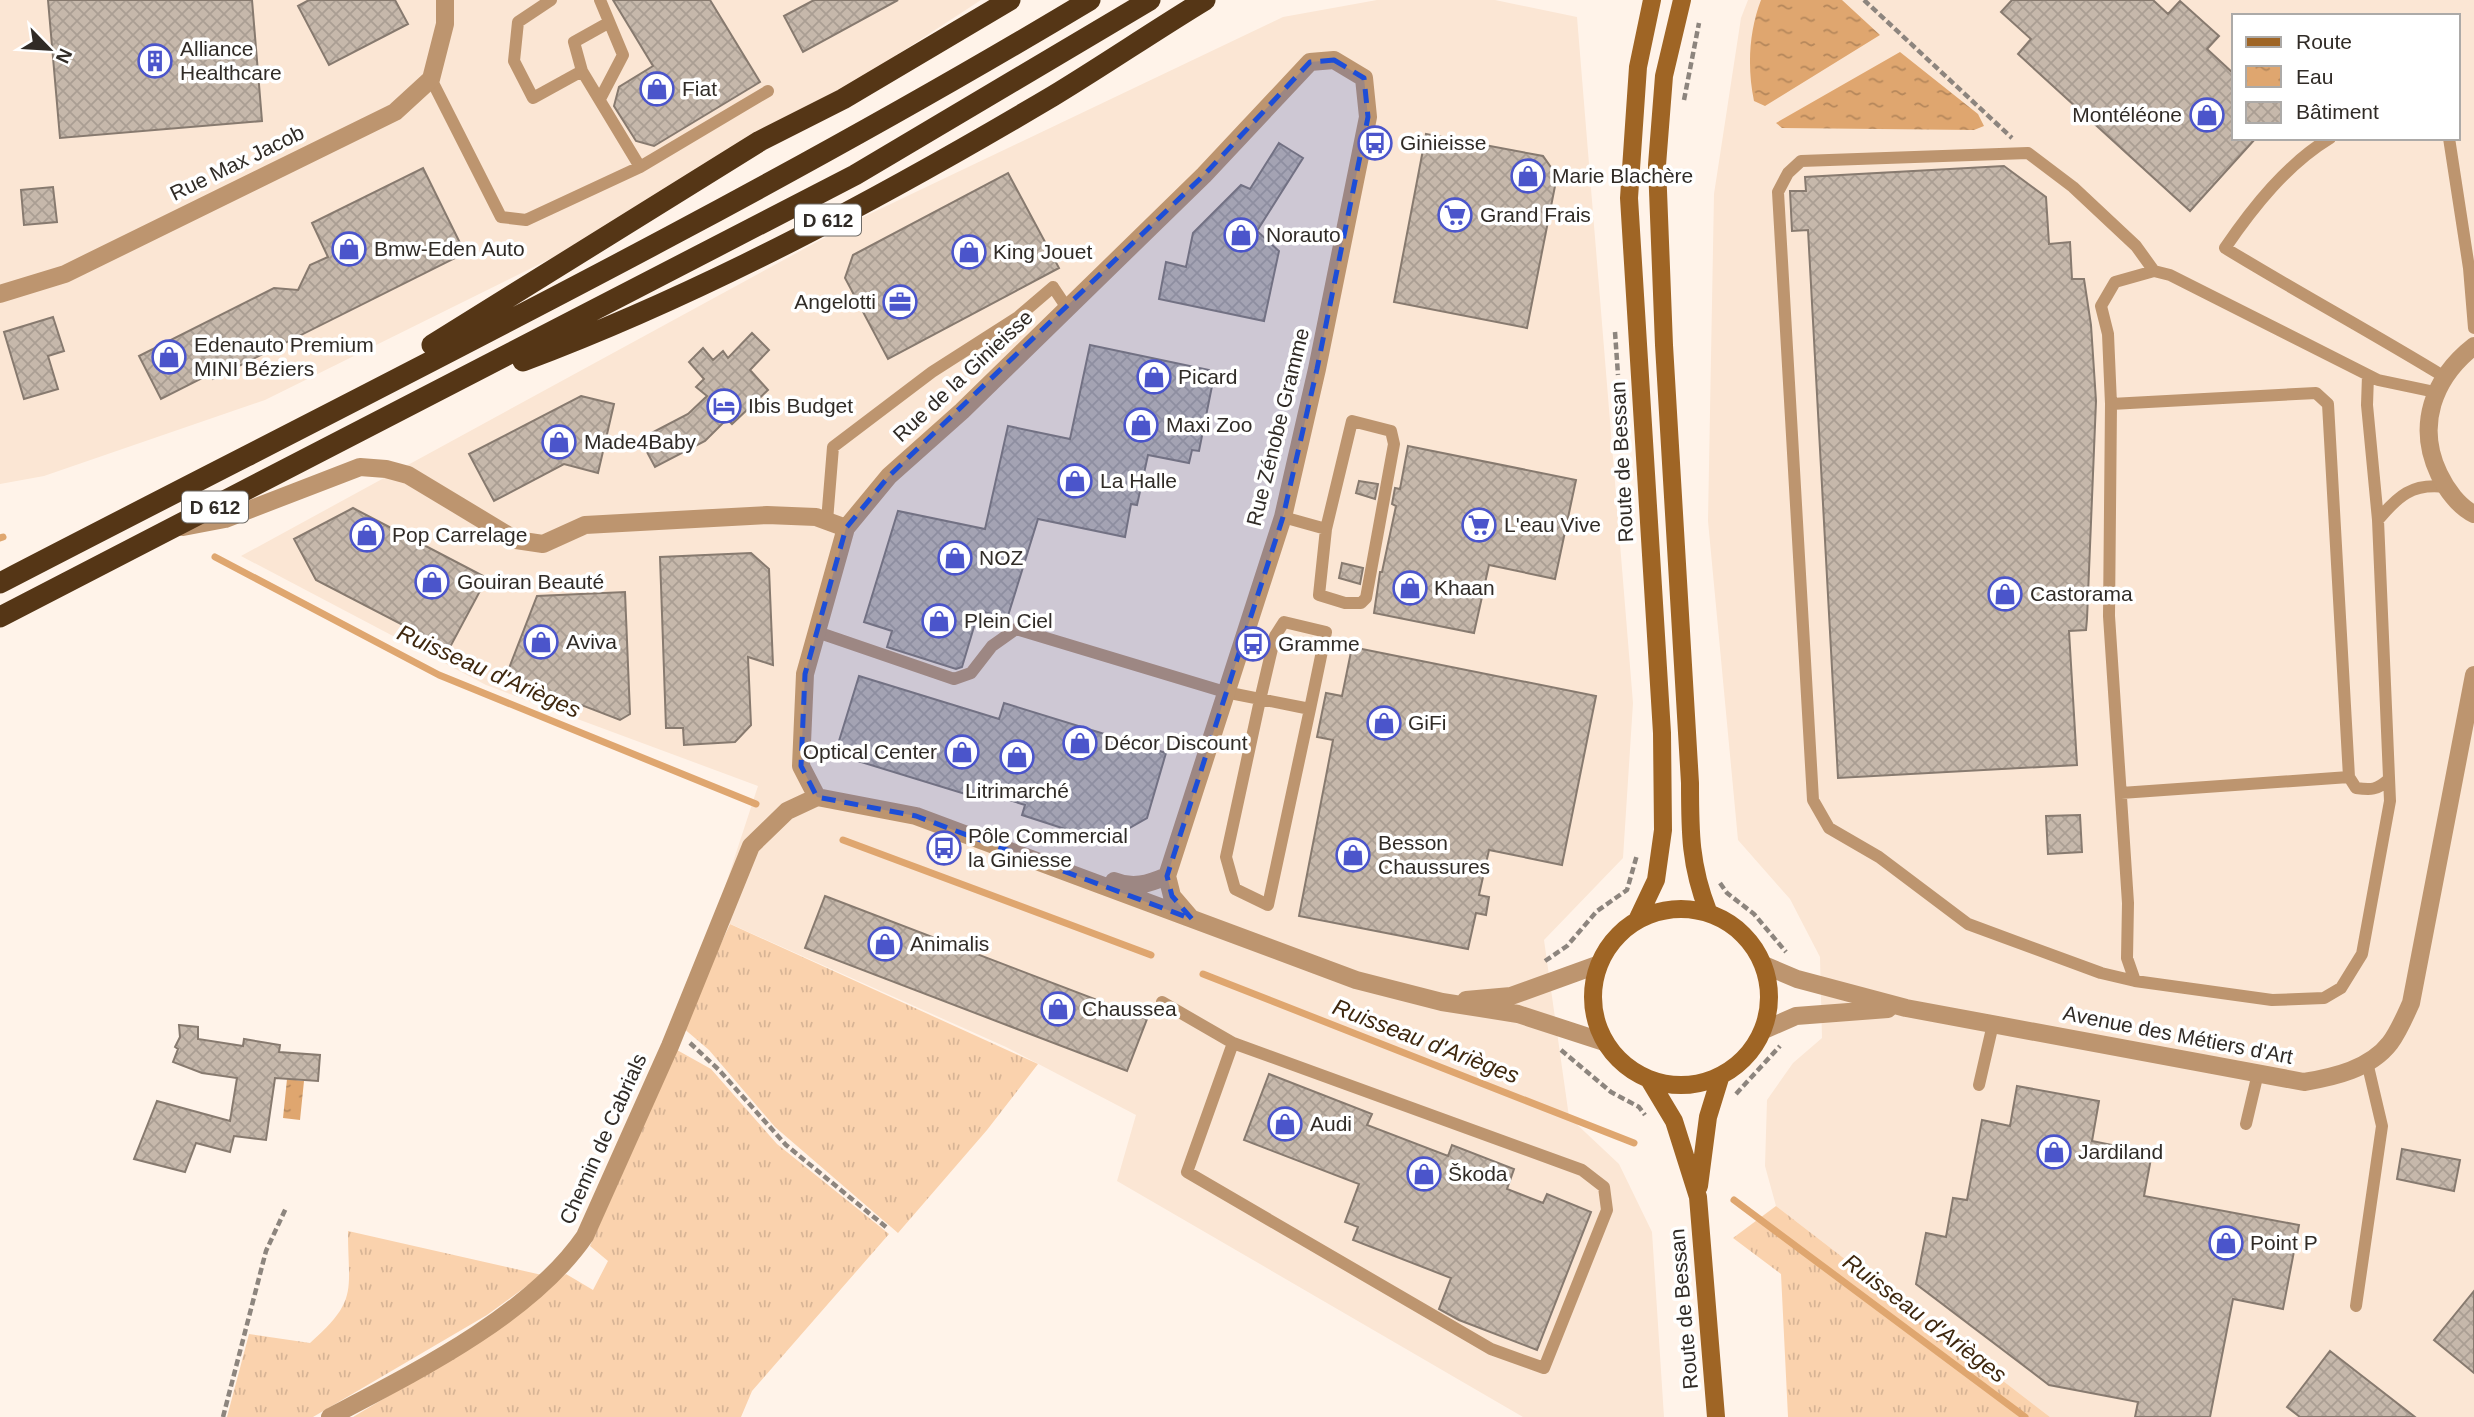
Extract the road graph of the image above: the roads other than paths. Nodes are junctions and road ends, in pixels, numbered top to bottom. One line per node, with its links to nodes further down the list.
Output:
1 (445, 0): 13 (street)
2 (457, 0): 13 (street)
3 (551, 0): 16 (lane)
4 (600, 0): 12 (lane)
5 (1010, 0): 32 (highway, D 612)
6 (1082, 0): 14 (highway)
7 (1090, 0): 14 (highway, D 612)
8 (1150, 0): 30 (highway, D 612)
9 (1205, 0): 30 (highway, D 612)
10 (1652, 0): 55 (street, Route de Bessan)
11 (1682, 0): 54 (street)
12 (608, 23): 16 (lane); 19 (lane)
13 (445, 24): 17 (street)
14 (989, 61): 32 (highway, D 612)
15 (1310, 62): 25 (street, Rue de la Ginieisse); 35 (street, Rue Zénobe Gramme)
16 (582, 71): 19 (lane)
17 (431, 79): 22 (lane); 24 (street, Rue Max Jacob)
18 (768, 91): 22 (lane)
19 (600, 99): 22 (lane)
20 (2327, 140): 29 (lane)
21 (2449, 140): 26 (lane)
22 (640, 167)
23 (2154, 271): 28 (lane); 31 (lane); 59 (lane)
24 (0, 294)
25 (1067, 308): 37 (lane); 38 (street, Rue de la Ginieisse)
26 (2474, 328)
27 (2474, 346): 29 (street)
28 (2368, 375): 29 (lane); 36 (lane)
29 (2439, 384): 33 (street)
30 (429, 396): 40 (highway, D 612)
31 (2111, 404): 48 (lane); 50 (lane)
32 (288, 432): 41 (highway, D 612)
33 (2445, 487): 34 (street); 36 (lane)
34 (2474, 514)
35 (1283, 517): 39 (lane); 45 (street, Rue Zénobe Gramme)
36 (2378, 520): 49 (lane)
37 (827, 521): 38 (street); 40 (street)
38 (846, 528): 43 (street, Rue de la Ginieisse)
39 (1326, 529): 39 (lane)
40 (169, 530): 42 (highway, D 612)
41 (0, 583)
42 (0, 617)
43 (817, 632): 45 (lane); 51 (street, Rue de la Ginieisse)
44 (2474, 675): 67 (street, Avenue des Métiers d'Art)
45 (1225, 692): 46 (lane); 53 (street, Rue Zénobe Gramme)
46 (1259, 700): 47 (lane); 47 (lane); 47 (lane)
47 (1310, 709)
48 (2349, 777): 49 (lane); 50 (lane)
49 (2389, 780): 59 (lane)
50 (2121, 793): 59 (lane)
51 (817, 797): 52 (street); 75 (street, Chemin de Cabrials)
52 (1000, 847): 53 (street); 56 (street)
53 (1167, 876): 56 (street)
54 (1708, 911): 55 (street); 58 (street)
55 (1639, 918): 57 (street)
56 (1192, 919): 61 (street)
57 (1597, 965): 61 (street); 66 (street)
58 (1764, 965): 62 (street, Avenue des Métiers d'Art); 64 (street)
59 (2135, 981)
60 (1162, 1002): 65 (lane)
61 (1442, 1002): 66 (street)
62 (1906, 1008): 63 (street, Avenue des Métiers d'Art); 64 (street, Avenue des Métiers d'Art)
63 (1993, 1024): 68 (street, Avenue des Métiers d'Art); 71 (lane)
64 (1764, 1030): 69 (street)
65 (1233, 1042): 65 (lane)
66 (1604, 1042): 70 (street)
67 (2367, 1062): 68 (street, Avenue des Métiers d'Art); 74 (lane)
68 (2258, 1073): 72 (lane)
69 (1720, 1077): 70 (street); 73 (street, Route de Bessan)
70 (1650, 1081): 73 (street, Route de Bessan)
71 (1979, 1084)
72 (2246, 1124)
73 (1698, 1197): 76 (street, Route de Bessan)
74 (2356, 1306)
75 (330, 1417)
76 (1716, 1417)

